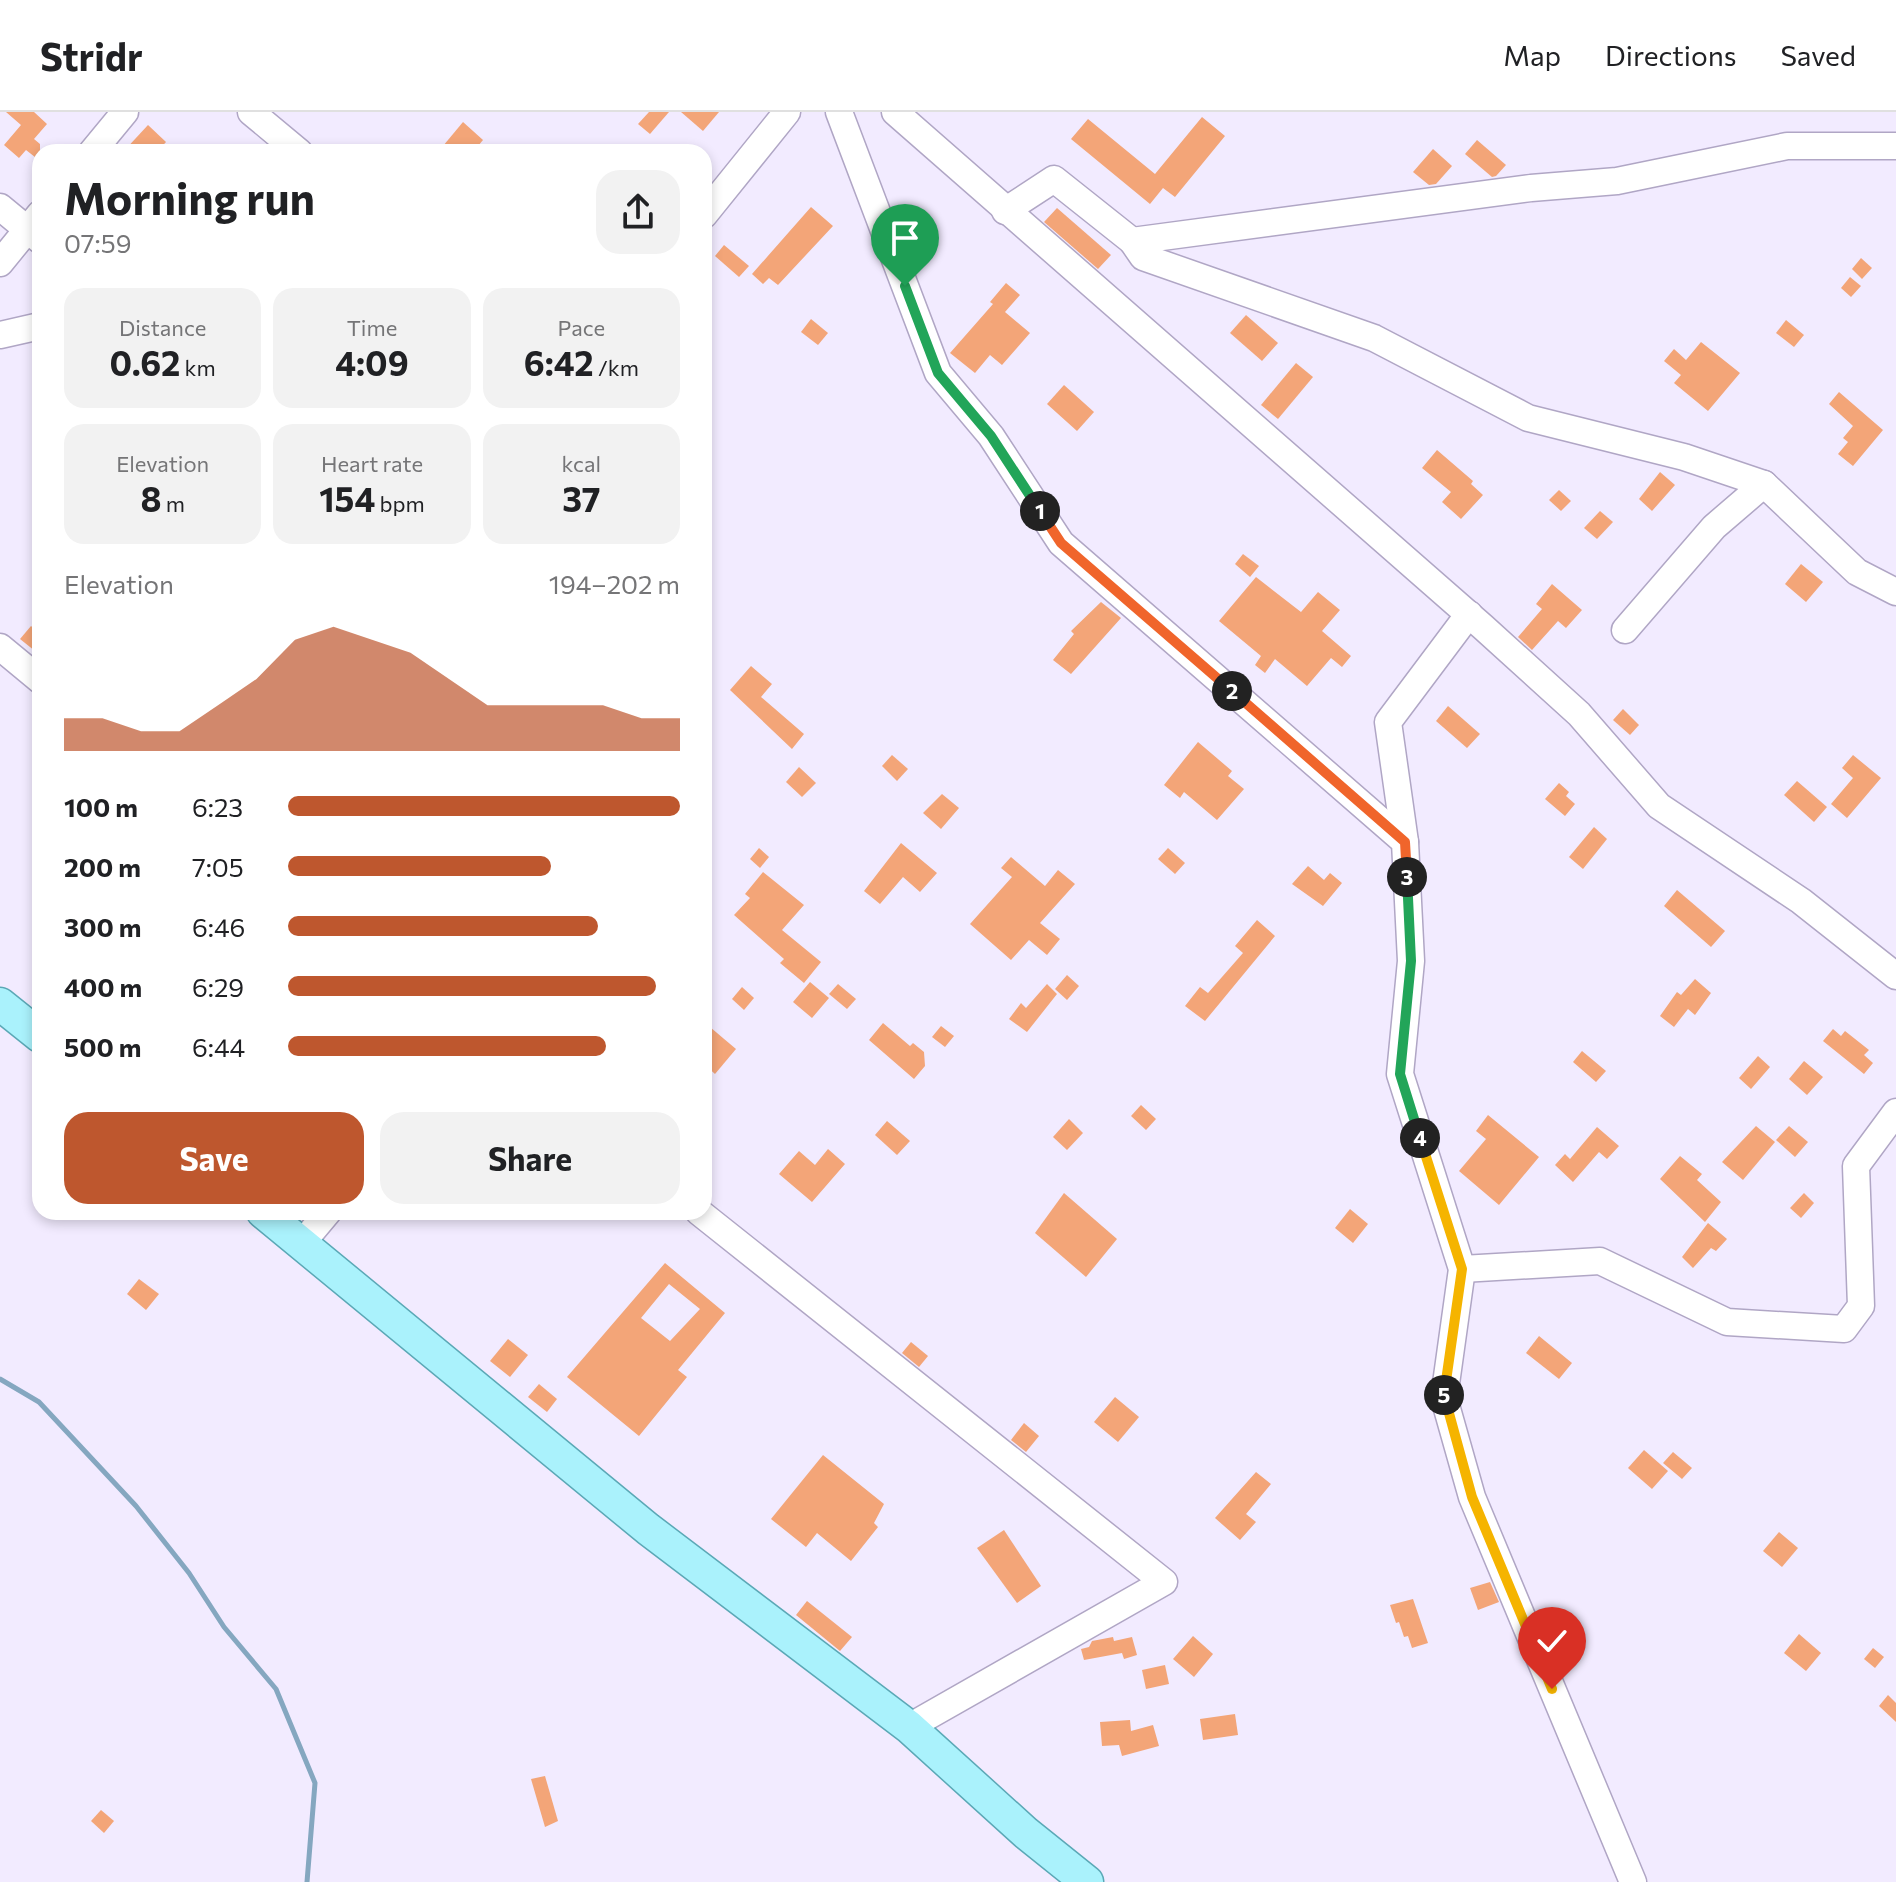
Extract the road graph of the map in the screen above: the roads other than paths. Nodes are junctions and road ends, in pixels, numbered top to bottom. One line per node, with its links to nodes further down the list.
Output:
1 (125, 112): 6 (street)
2 (251, 112): 7 (street)
3 (787, 112): 9 (street)
4 (839, 112): 24 (street)
5 (895, 112): 11 (street)
6 (99, 144)
7 (289, 144)
8 (1896, 146): 14 (street)
9 (712, 205)
10 (0, 207): 12 (street)
11 (1005, 211): 14 (street); 20 (street)
12 (32, 226)
13 (32, 232): 15 (street)
14 (1132, 241): 18 (street)
15 (0, 263)
16 (32, 328): 17 (street)
17 (0, 335)
18 (1764, 484): 19 (street); 21 (street)
19 (1896, 592)
20 (1469, 614): 24 (street); 25 (street)
21 (1625, 630)
22 (0, 647): 23 (street)
23 (32, 673)
24 (1405, 842): 33 (street)
25 (1896, 976)
26 (0, 1004): 27 (main road)
27 (32, 1029)
28 (1896, 1112): 33 (street)
29 (273, 1220): 32 (main road)
30 (321, 1220): 32 (street)
31 (709, 1220): 34 (street)
32 (302, 1243): 34 (main road)
33 (1462, 1269): 36 (street)
34 (909, 1727): 35 (main road)
35 (1087, 1882)
36 (1633, 1882)

